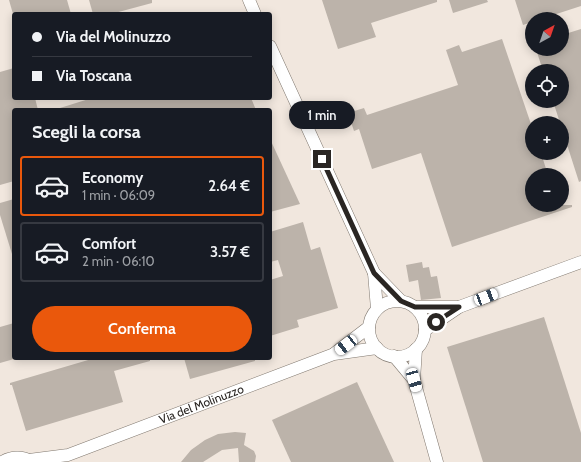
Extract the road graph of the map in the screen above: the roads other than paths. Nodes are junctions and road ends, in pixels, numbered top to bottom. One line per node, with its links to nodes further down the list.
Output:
1 (249, 0): 2 (street)
2 (254, 12)
3 (272, 50): 5 (street)
4 (581, 262): 8 (street)
5 (374, 273): 6 (street); 9 (street)
6 (401, 301): 7 (street); 9 (street)
7 (415, 307): 8 (street); 11 (street)
8 (459, 307): 11 (street)
9 (377, 309): 10 (street)
10 (369, 327): 12 (street); 14 (street, Via del Molinuzzo)
11 (425, 330): 13 (street)
12 (377, 348): 14 (street, Via del Molinuzzo); 15 (street)
13 (416, 349): 15 (street); 16 (street)
14 (334, 354): 17 (street, Via del Molinuzzo)
15 (394, 356): 16 (street)
16 (414, 380): 20 (street)
17 (65, 459): 19 (street, Via del Molinuzzo)
18 (1, 461): 19 (street, Via del Molinuzzo)
19 (31, 461)
20 (437, 462)

